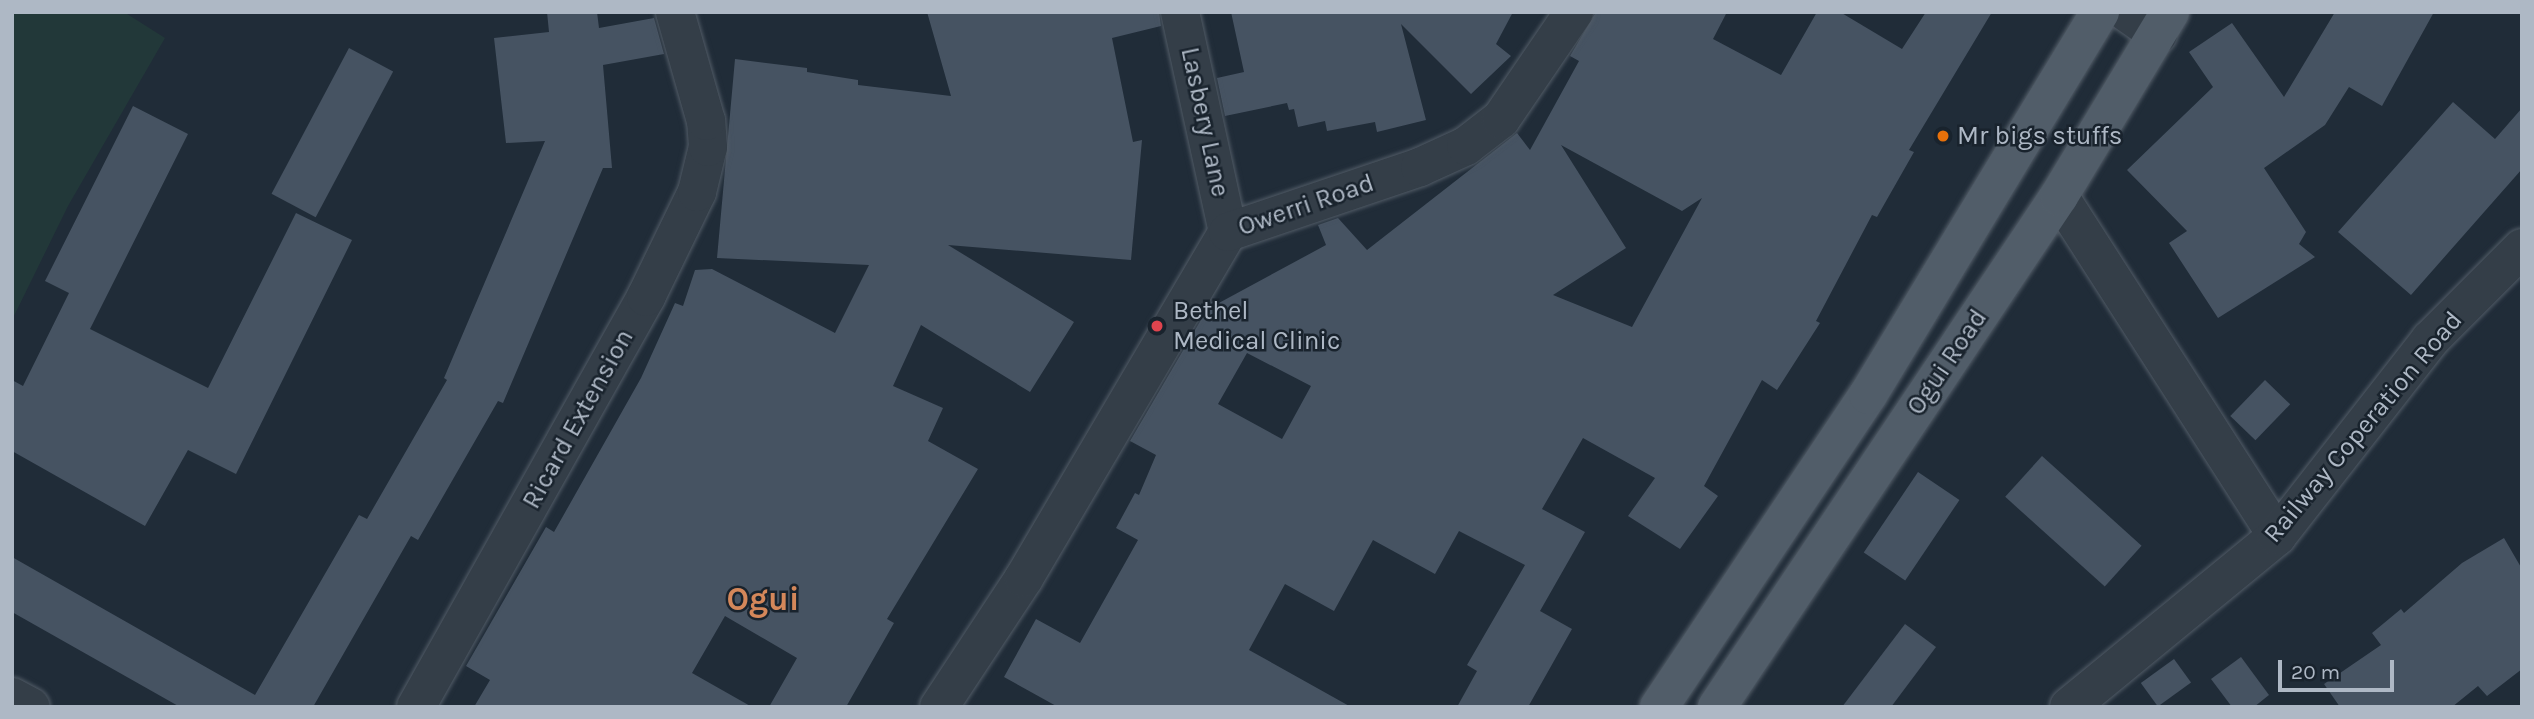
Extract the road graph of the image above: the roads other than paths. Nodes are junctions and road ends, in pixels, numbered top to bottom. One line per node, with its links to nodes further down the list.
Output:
1 (675, 12): 13 (street, Ricard Extension)
2 (1180, 12): 8 (street, Lasbery Lane)
3 (1574, 12): 8 (street, Owerri Road)
4 (2100, 12): 15 (main road, Ogui Road)
5 (2126, 12): 6 (street)
6 (2164, 23): 7 (main road, Ogui Road)
7 (2059, 196): 10 (street); 16 (main road, Ogui Road)
8 (1228, 232): 14 (street, Owerri Road)
9 (2522, 248): 10 (street, Railway Coperation Road)
10 (2277, 536): 17 (street, Railway Coperation Road)
11 (12, 697): 12 (street)
12 (31, 707)
13 (416, 707)
14 (939, 707)
15 (1660, 707)
16 (1717, 707)
17 (2069, 707)

